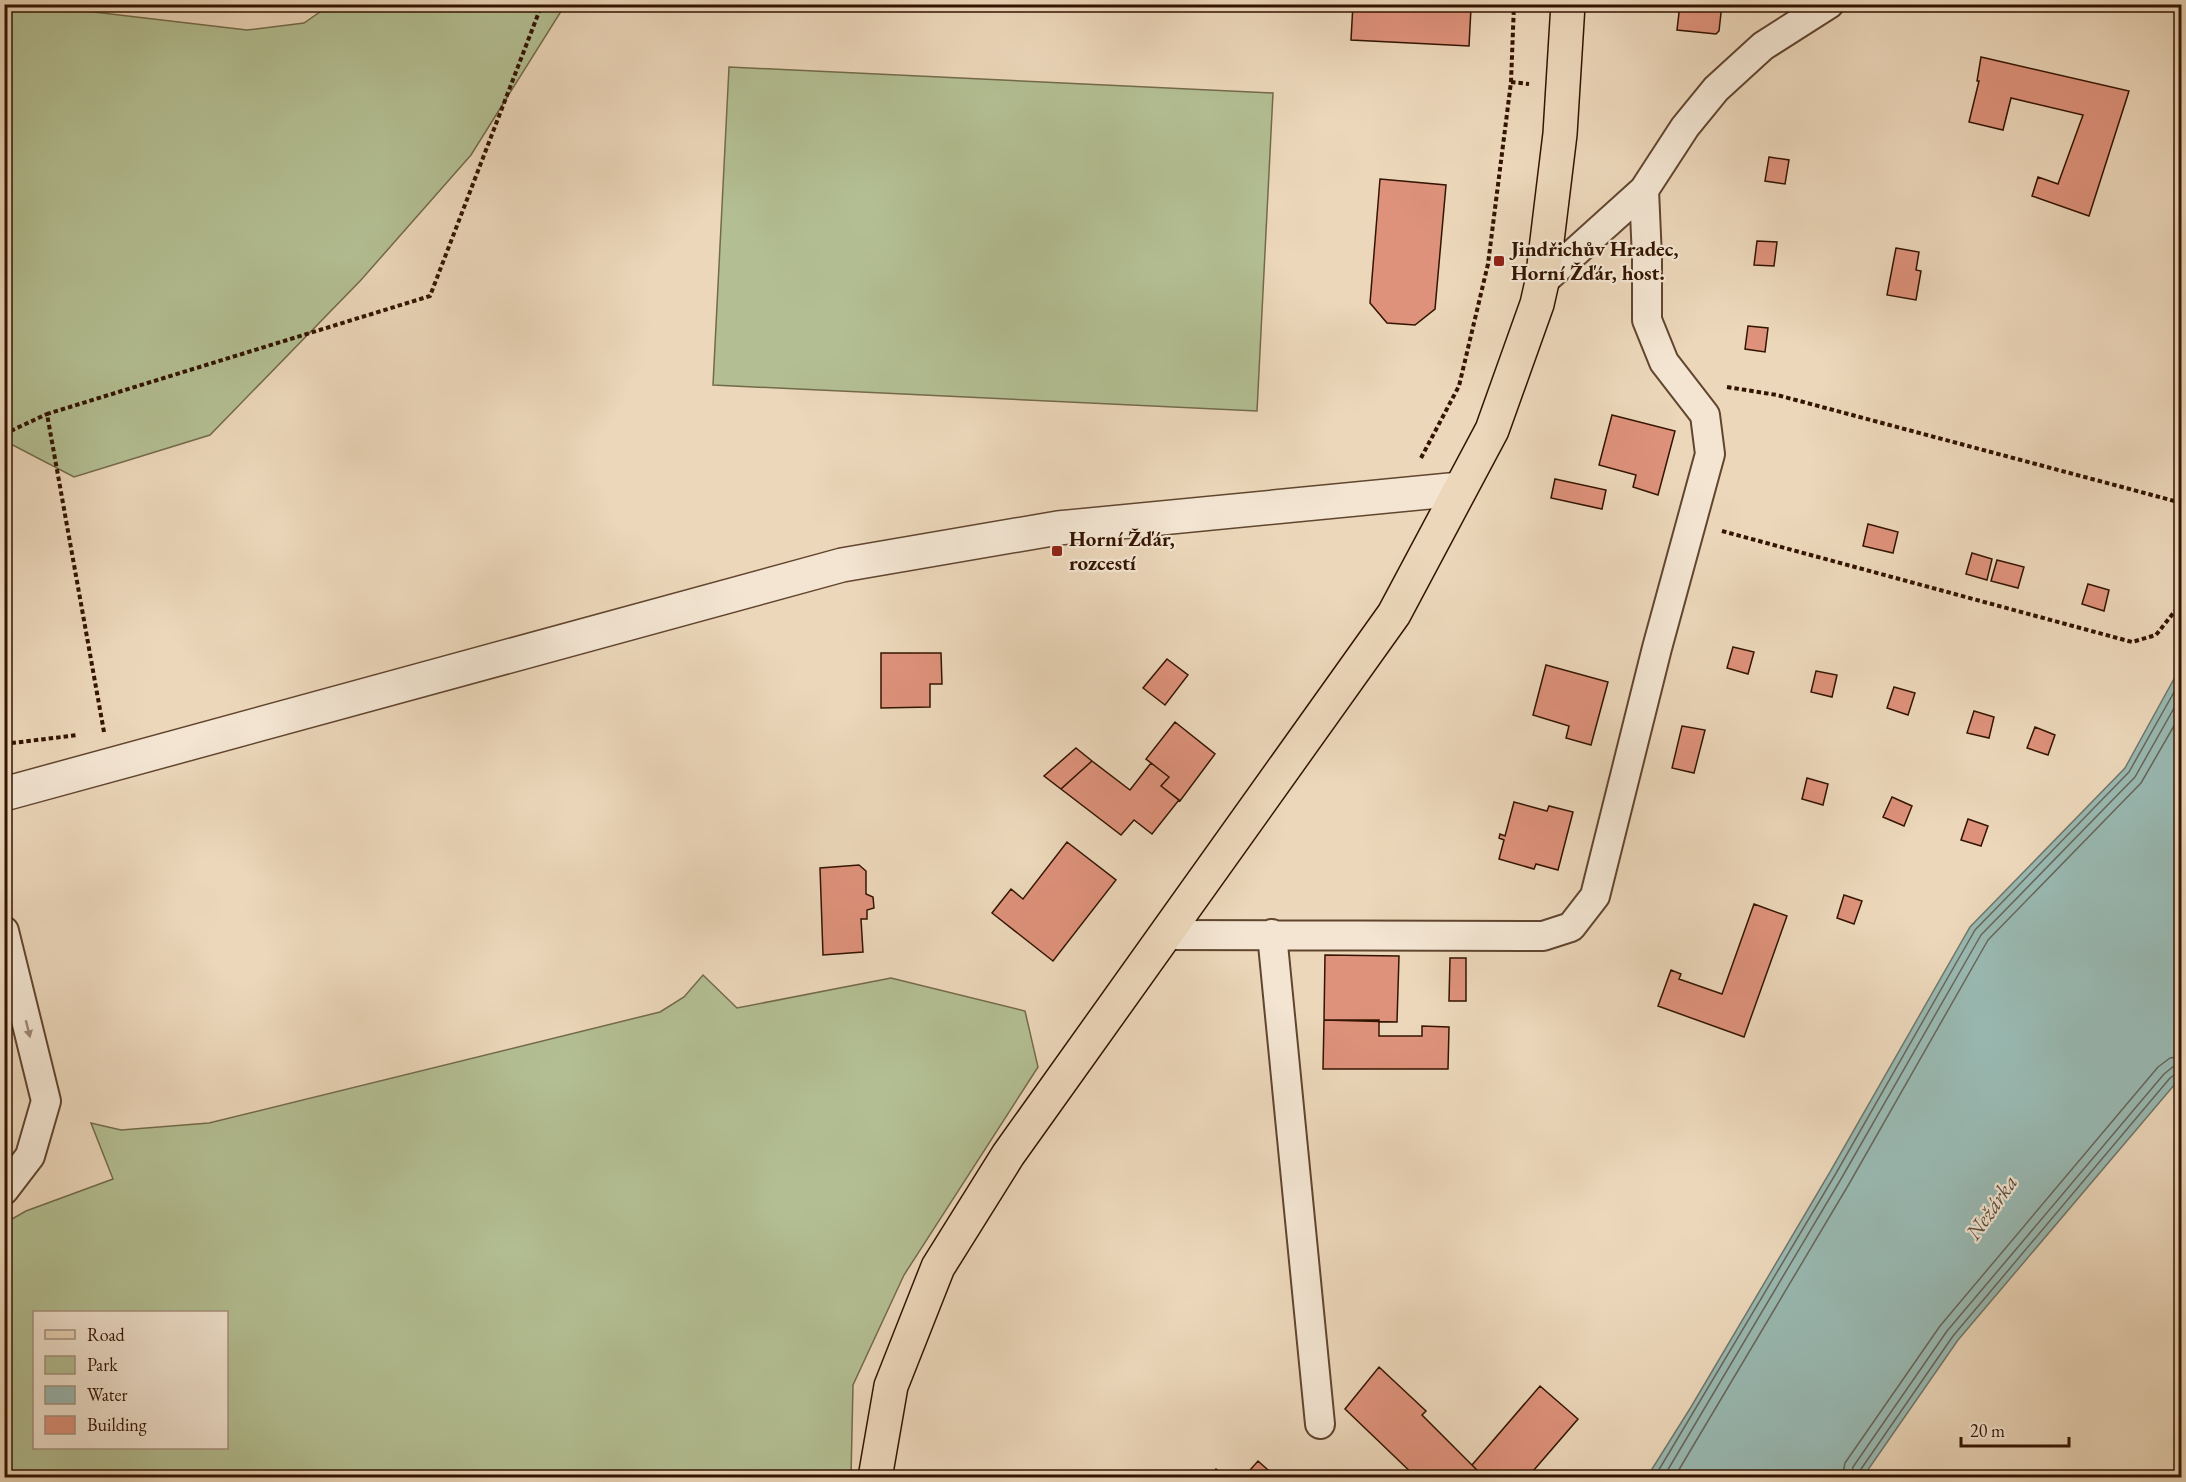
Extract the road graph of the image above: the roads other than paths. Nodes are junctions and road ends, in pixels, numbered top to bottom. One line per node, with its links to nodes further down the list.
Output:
1 (1568, 4): 4 (main road)
2 (1830, 4): 3 (street)
3 (1644, 190): 4 (street); 8 (street)
4 (1542, 282): 5 (main road)
5 (1460, 489): 6 (street); 9 (main road)
6 (4, 794)
7 (4, 931): 10 (street, one-way to 10)
8 (1272, 934): 9 (street); 11 (street)
9 (1165, 935): 12 (main road)
10 (4, 1190)
11 (1320, 1424)
12 (875, 1478)

